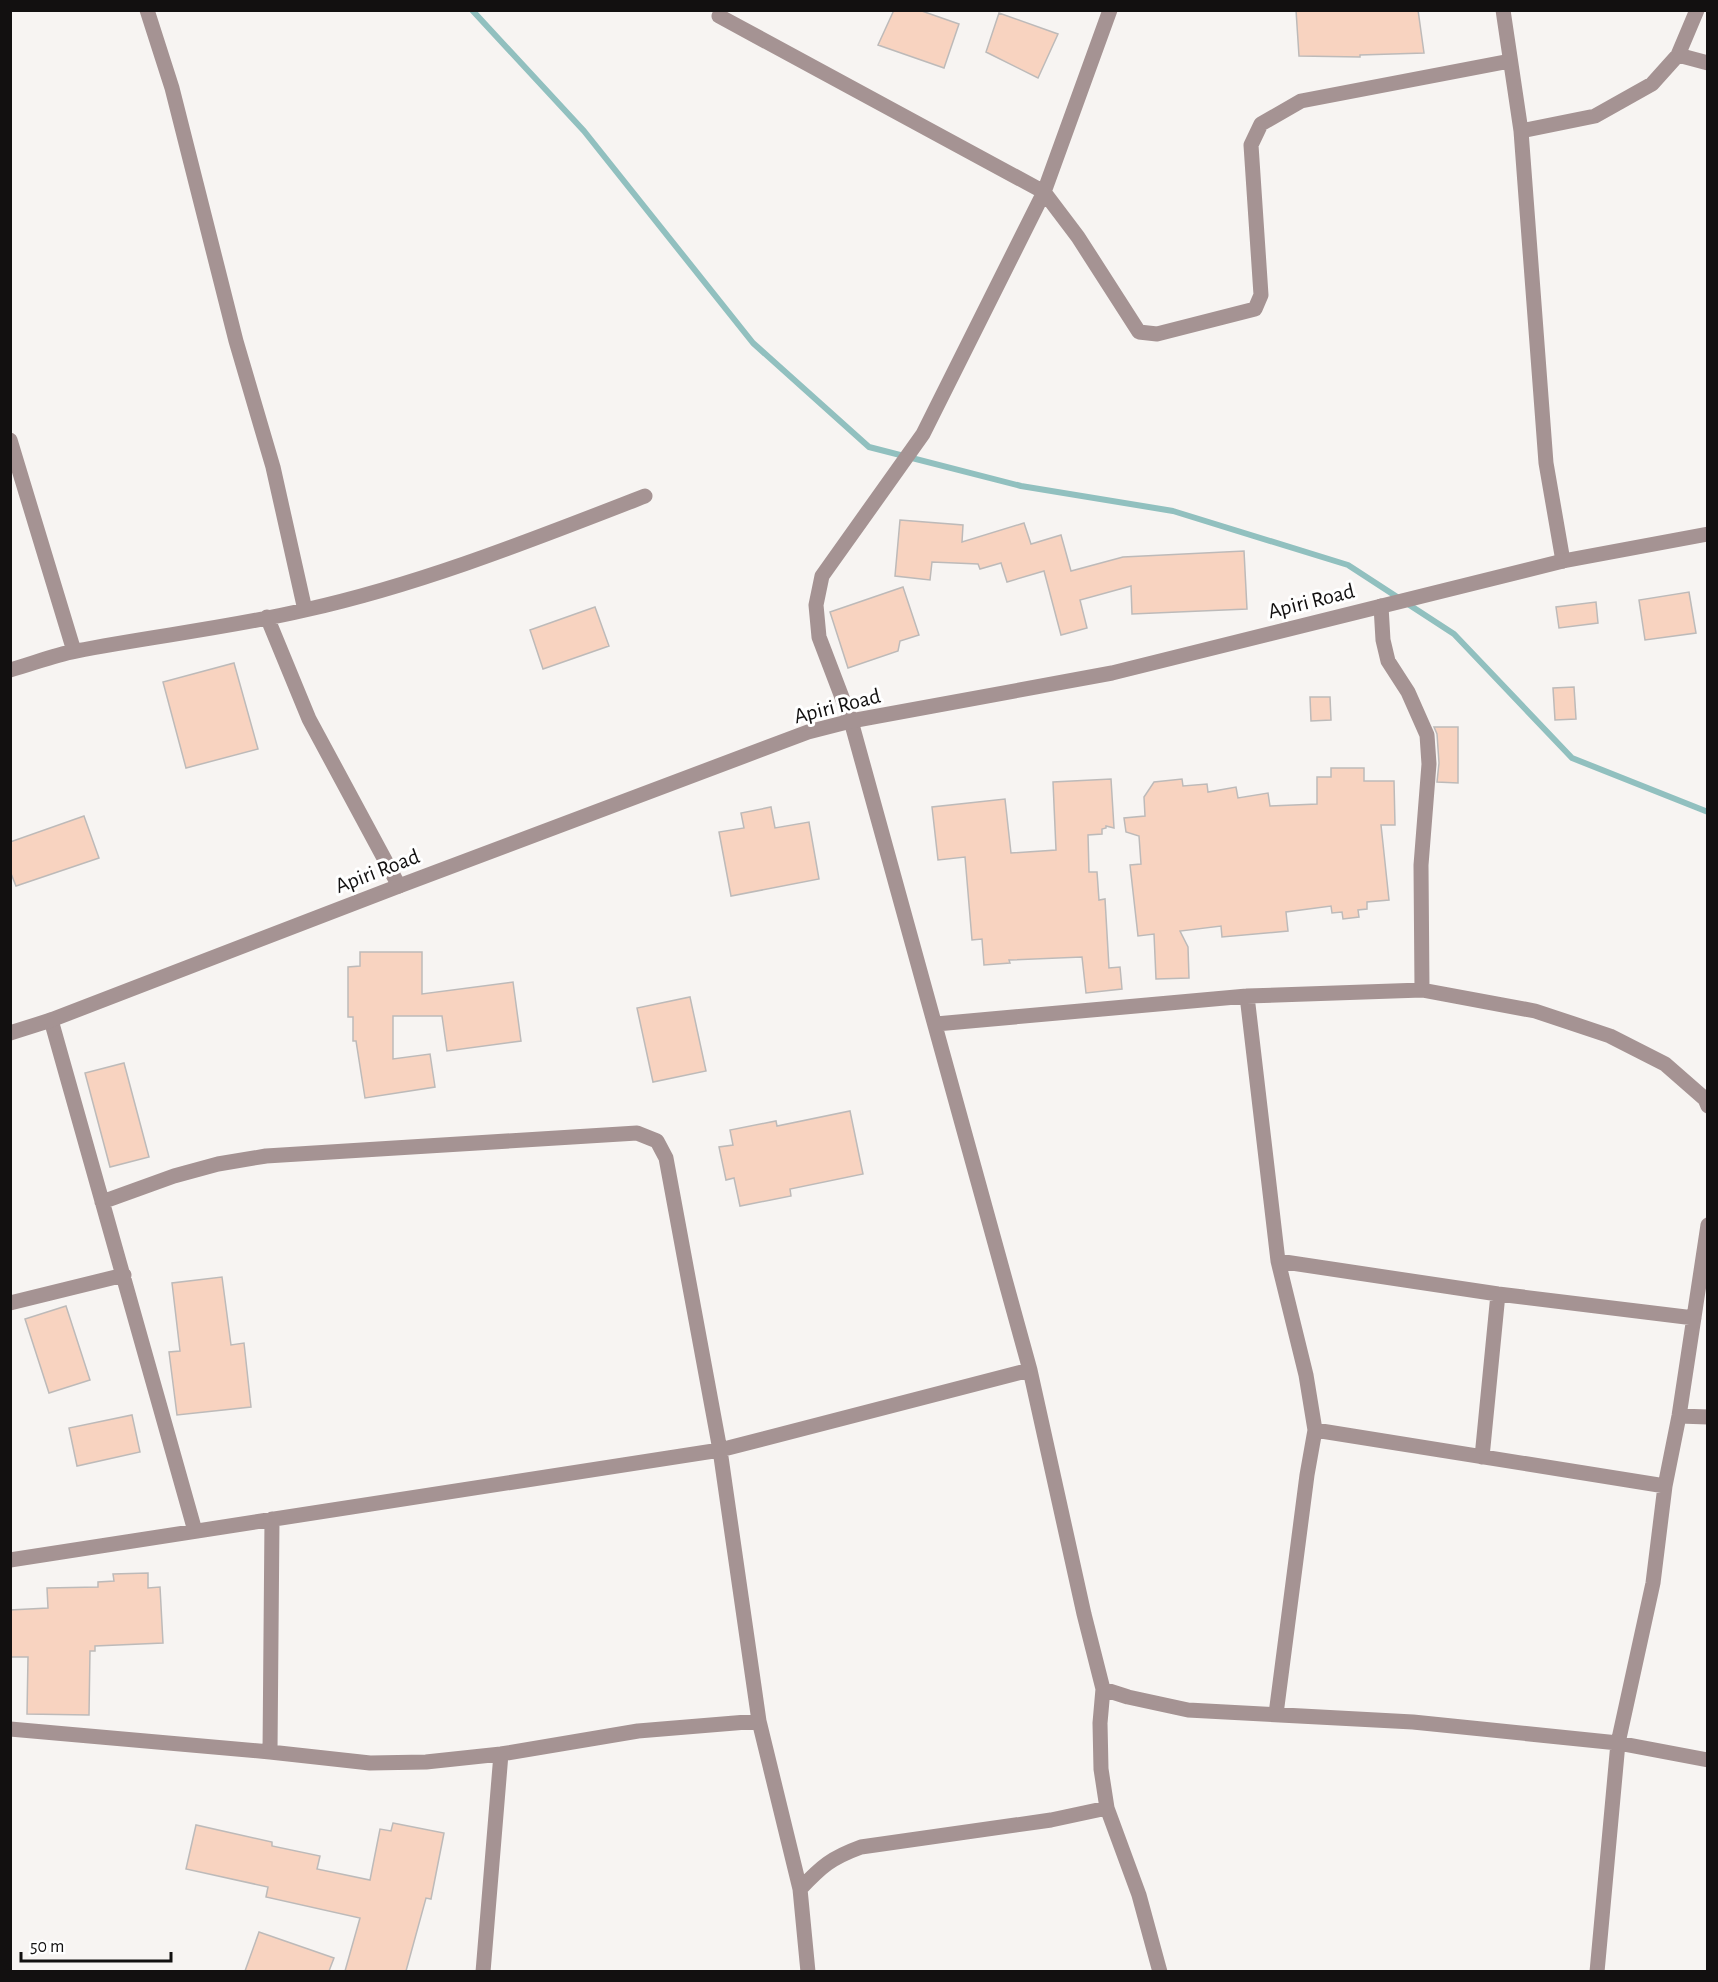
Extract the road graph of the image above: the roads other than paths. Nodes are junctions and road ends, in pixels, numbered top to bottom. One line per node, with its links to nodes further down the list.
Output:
1 (147, 10): 16 (street)
2 (1110, 10): 10 (street)
3 (1503, 10): 7 (street)
4 (1697, 10): 6 (street)
5 (719, 16): 10 (street)
6 (1678, 56): 8 (street); 9 (street)
7 (1510, 62): 9 (street); 10 (street)
8 (1707, 63)
9 (1521, 131): 14 (street)
10 (1044, 192): 20 (street)
11 (10, 440): 18 (street)
12 (645, 496): 16 (street)
13 (1707, 534): 14 (street, Apiri Road)
14 (1563, 561): 15 (street, Apiri Road)
15 (1381, 606): 20 (street, Apiri Road); 22 (street)
16 (305, 610): 17 (street)
17 (267, 618): 18 (street); 21 (street)
18 (74, 651): 19 (street)
19 (10, 670)
20 (851, 722): 21 (street, Apiri Road); 25 (street)
21 (399, 886): 24 (street, Apiri Road)
22 (1422, 990): 23 (street); 27 (street)
23 (1247, 996): 25 (street); 30 (street)
24 (51, 1020): 26 (street, Apiri Road); 28 (street)
25 (936, 1024): 35 (street)
26 (10, 1033)
27 (1707, 1106)
28 (102, 1202): 31 (street); 39 (street)
29 (1707, 1225): 34 (street)
30 (1278, 1260): 32 (street); 38 (street)
31 (124, 1275): 33 (street); 43 (street)
32 (1498, 1294): 34 (street); 40 (street)
33 (10, 1303)
34 (1694, 1318): 36 (street)
35 (1030, 1370): 39 (street); 45 (street)
36 (1679, 1416): 37 (street); 41 (street)
37 (1707, 1417)
38 (1315, 1430): 40 (street); 46 (street)
39 (720, 1450): 42 (street); 47 (street)
40 (1482, 1456): 41 (street)
41 (1665, 1486): 49 (street)
42 (272, 1519): 43 (street); 50 (street)
43 (195, 1531): 44 (street)
44 (10, 1560)
45 (1103, 1689): 46 (street); 53 (street)
46 (1276, 1714): 49 (street)
47 (759, 1721): 51 (street); 54 (street)
48 (10, 1729): 50 (street)
49 (1618, 1743): 52 (street); 58 (street)
50 (270, 1752): 51 (street)
51 (501, 1754): 55 (street)
52 (1707, 1760)
53 (1107, 1808): 54 (street); 57 (street)
54 (800, 1889): 56 (street)
55 (483, 1971)
56 (808, 1971)
57 (1160, 1971)
58 (1597, 1971)

